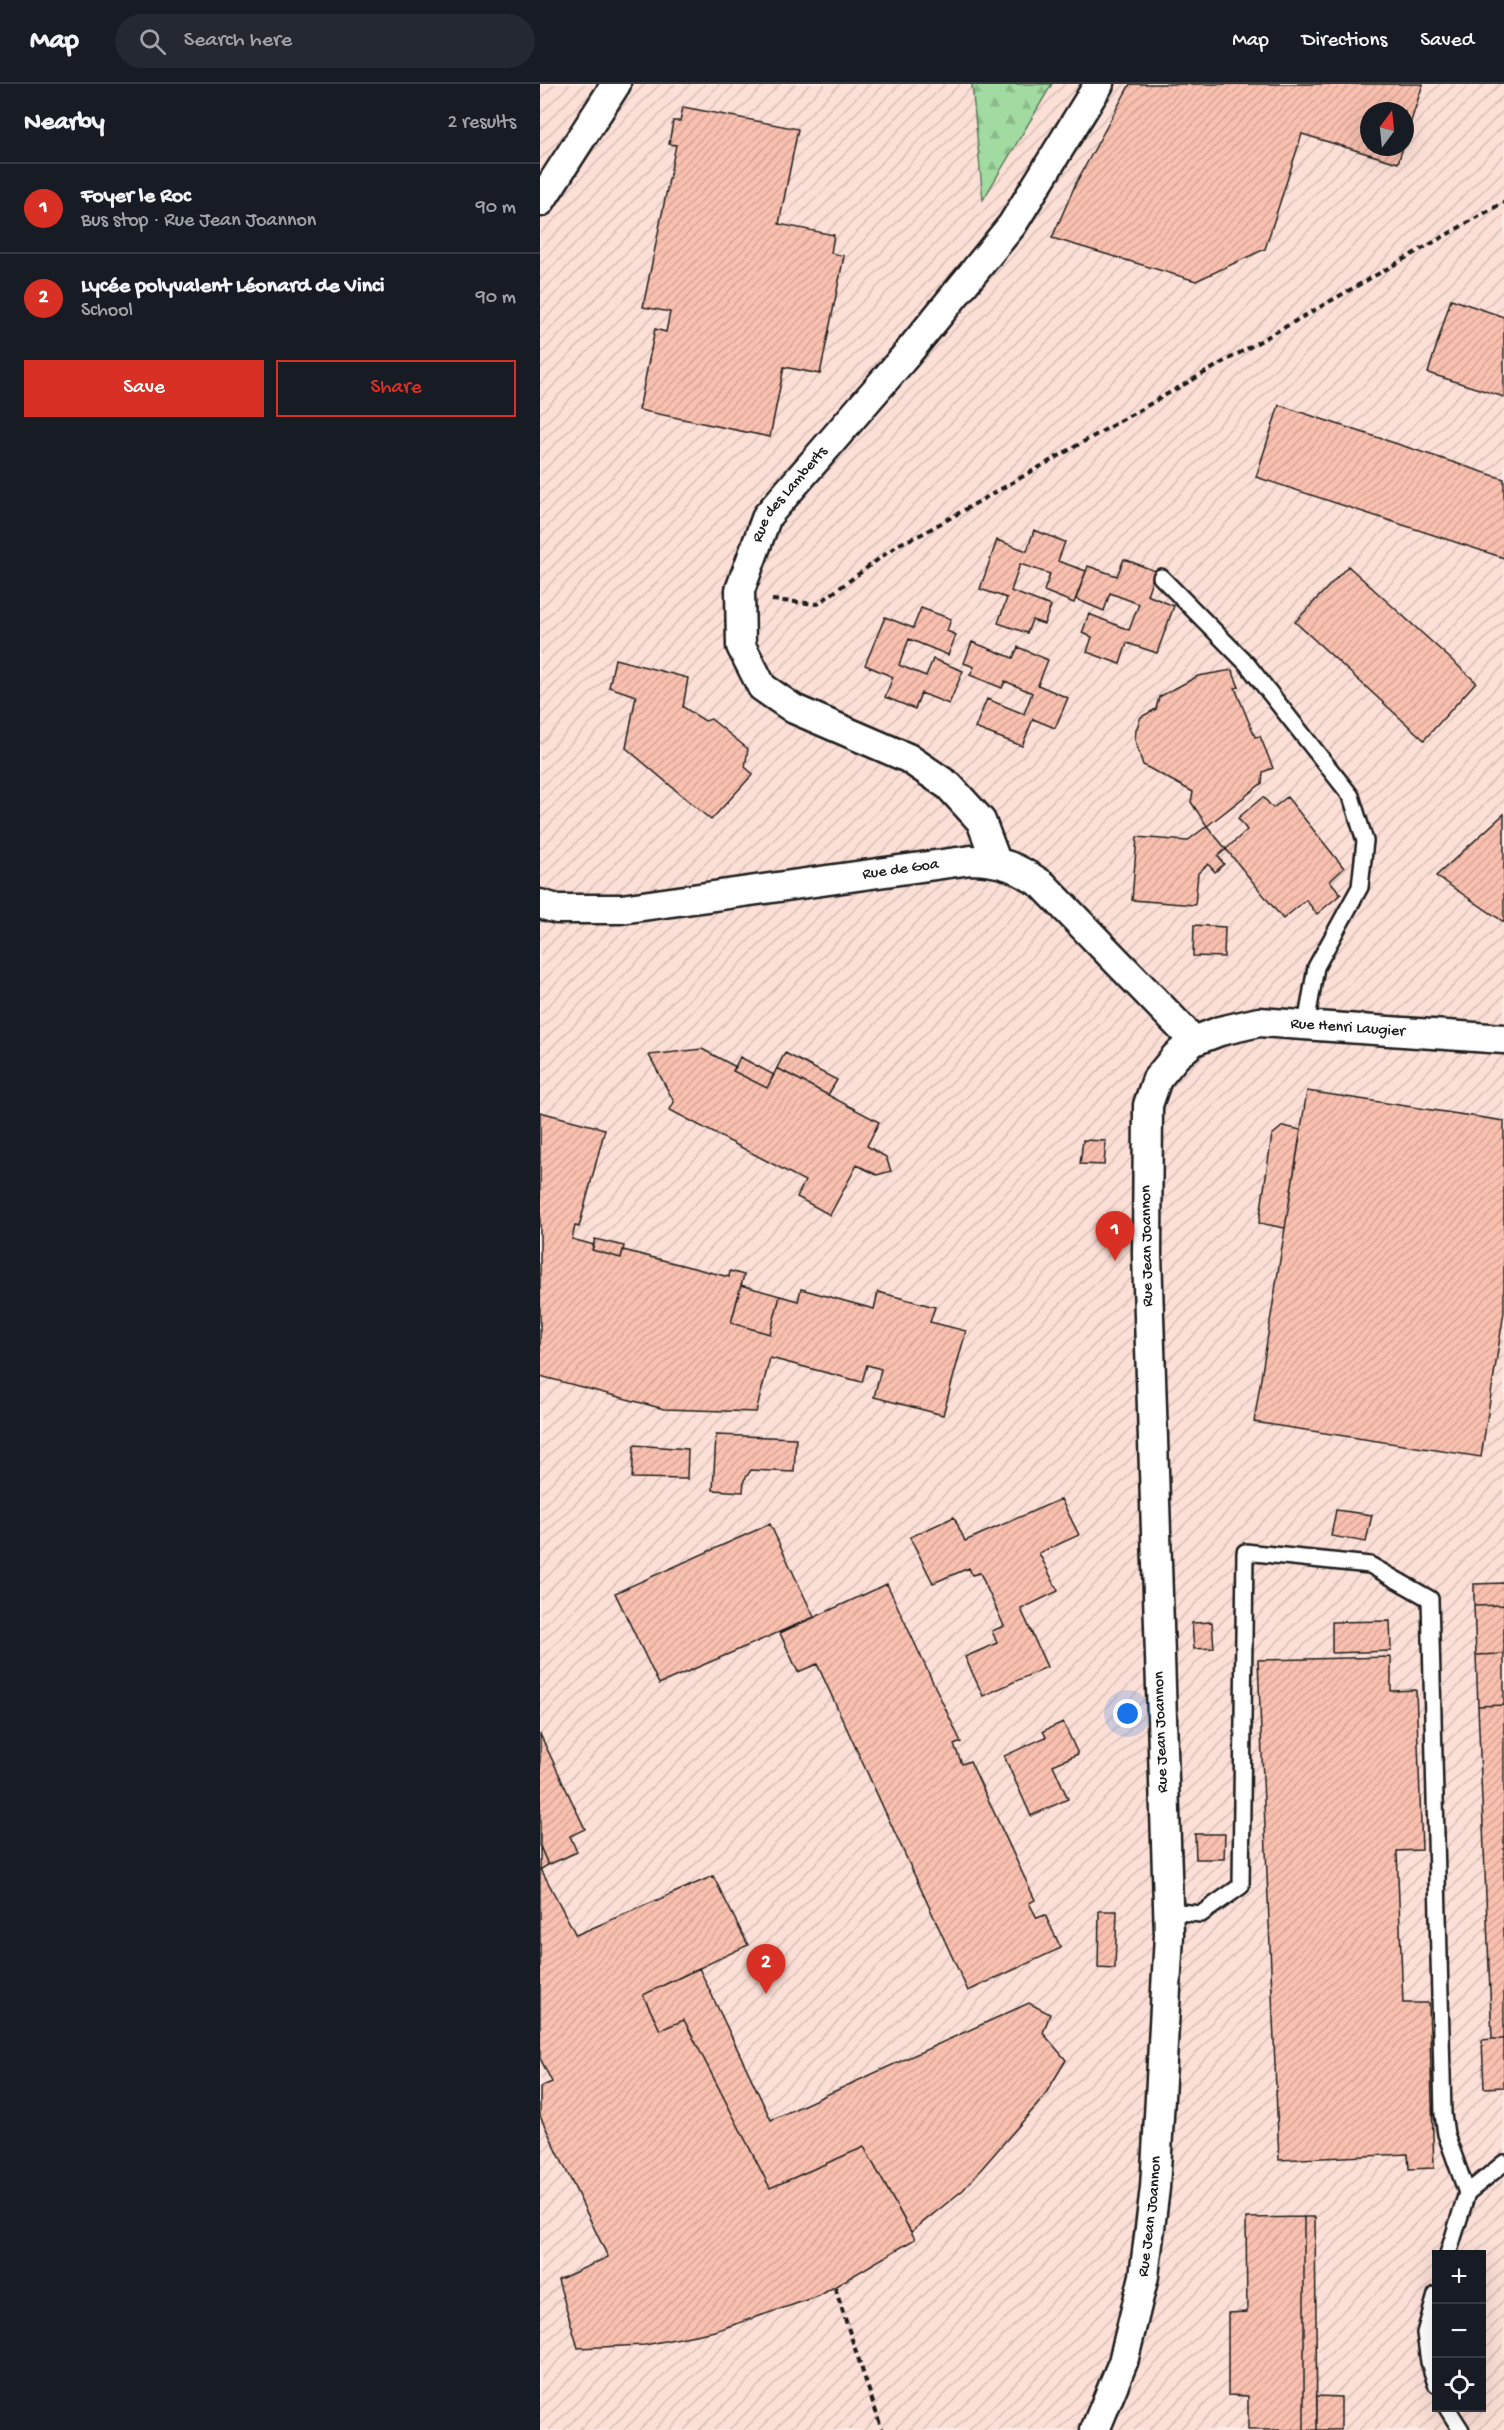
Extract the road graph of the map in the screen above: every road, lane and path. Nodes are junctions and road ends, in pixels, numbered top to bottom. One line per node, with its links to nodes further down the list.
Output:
1 (616, 84): 3 (street)
2 (1098, 84): 7 (street, Rue des Lamberts)
3 (540, 202)
4 (1504, 202): 6 (path)
5 (1161, 577): 9 (lane)
6 (764, 600)
7 (996, 861): 8 (street, Rue de Goa); 11 (street, Rue de Goa)
8 (540, 904)
9 (1306, 1025): 10 (street, Rue Henri Laugier); 11 (street, Rue Henri Laugier)
10 (1504, 1040)
11 (1194, 1041): 12 (street, Rue Jean Joannon)
12 (1168, 1911): 14 (lane); 21 (street, Rue Jean Joannon)
13 (1504, 2163): 14 (lane)
14 (1467, 2193): 15 (lane)
15 (1449, 2250)
16 (835, 2288): 20 (path)
17 (1434, 2304): 18 (lane)
18 (1432, 2370)
19 (1450, 2412): 22 (lane)
20 (882, 2430)
21 (1095, 2430)
22 (1461, 2430)

